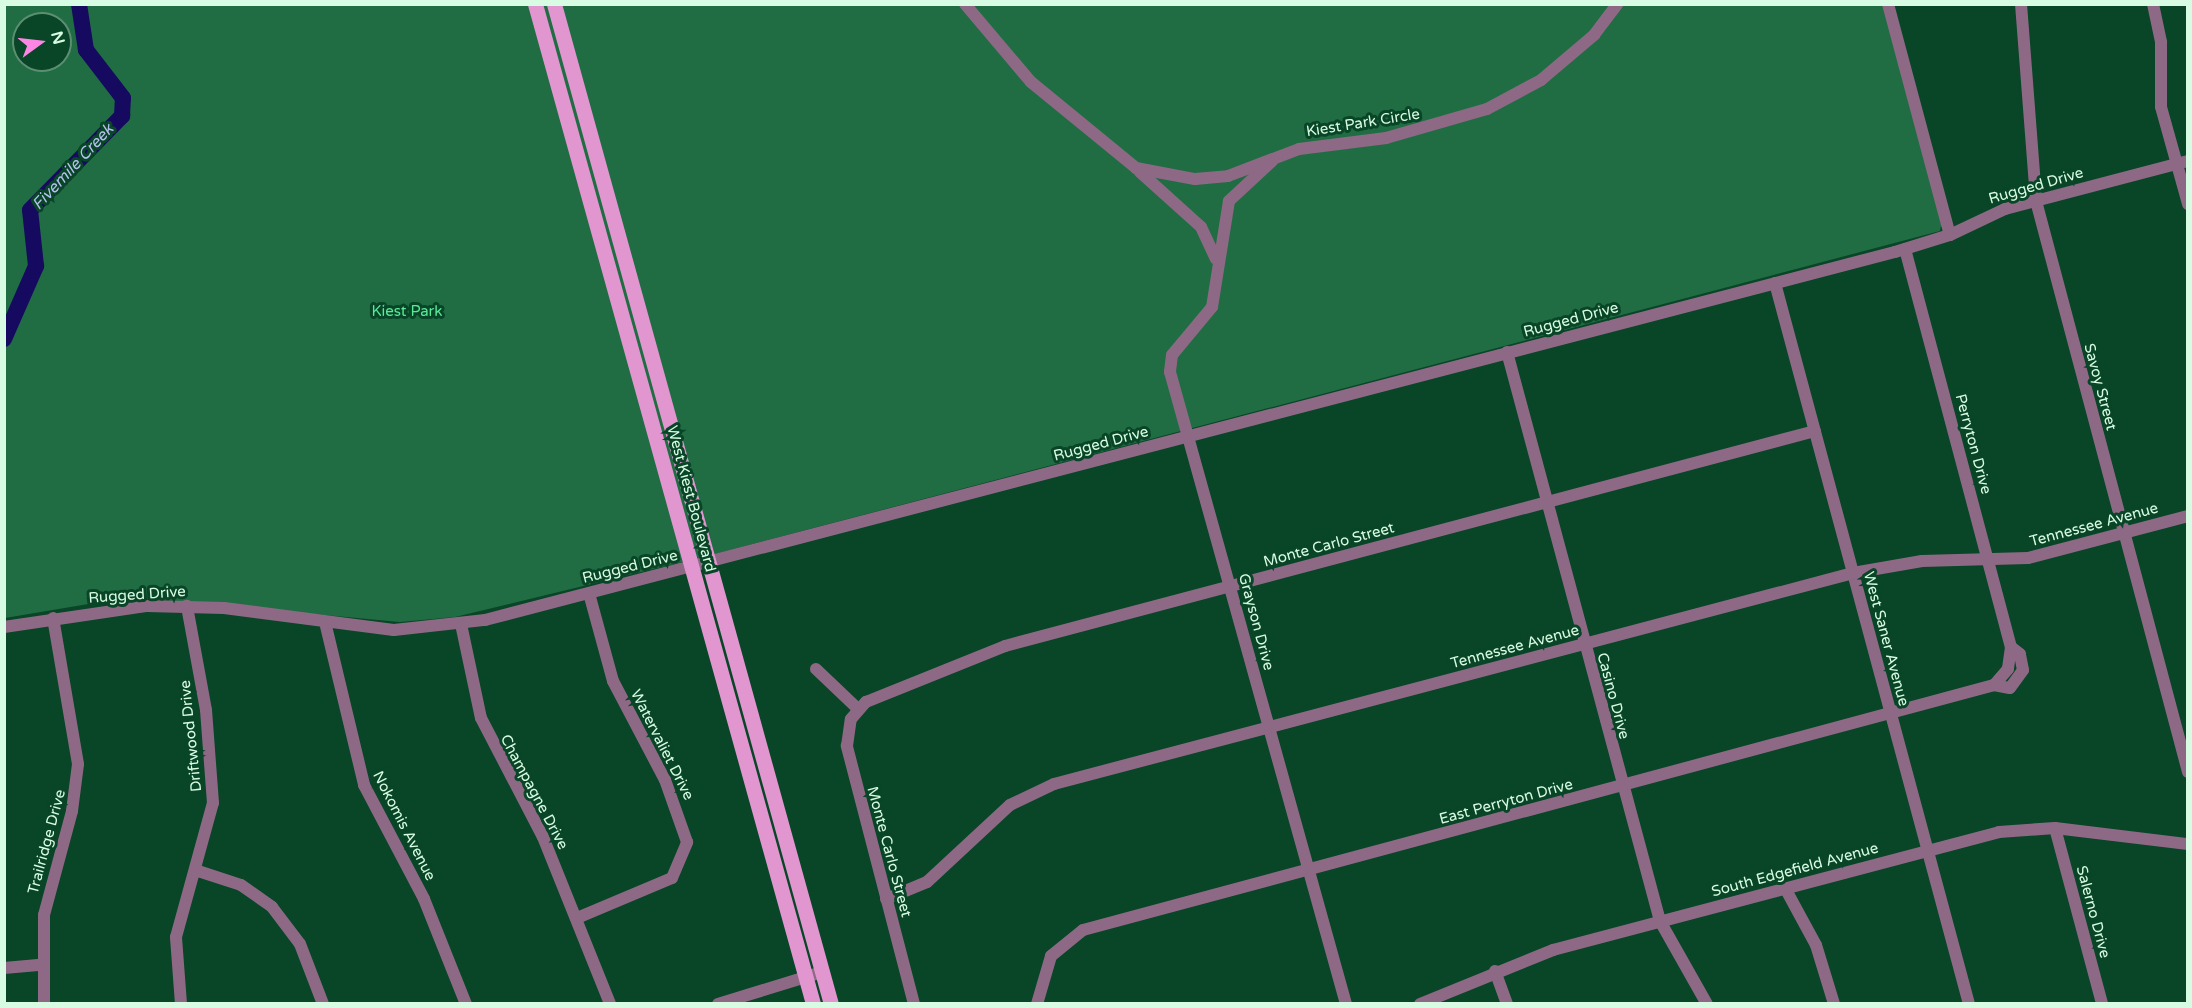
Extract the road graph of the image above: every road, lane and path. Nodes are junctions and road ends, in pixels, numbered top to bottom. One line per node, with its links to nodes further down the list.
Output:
1 (535, 4): 25 (main road, West Kiest Boulevard)
2 (554, 4): 24 (main road, West Kiest Boulevard)
3 (965, 4): 10 (street, Kiest Park Circle)
4 (1617, 4): 8 (street, Kiest Park Circle)
5 (1888, 4): 13 (street)
6 (2021, 4): 11 (street, Savoy Street)
7 (2153, 4): 9 (street)
8 (1272, 160): 10 (street, Kiest Park Circle); 15 (street, Grayson Drive)
9 (2182, 162): 11 (street, Rugged Drive); 12 (street)
10 (1136, 168): 15 (street)
11 (2036, 201): 13 (street, Rugged Drive); 22 (street, Savoy Street)
12 (2187, 204)
13 (1950, 235): 14 (street, Rugged Drive)
14 (1905, 249): 16 (street, Rugged Drive); 23 (street, Perryton Drive)
15 (1217, 260): 19 (street, Grayson Drive)
16 (1775, 283): 17 (street, Rugged Drive); 18 (street, West Saner Avenue)
17 (1507, 352): 19 (street, Rugged Drive); 20 (street, Casino Drive)
18 (1815, 431): 20 (street, Monte Carlo Street); 26 (street, West Saner Avenue)
19 (1190, 436): 24 (street, Rugged Drive); 27 (street, Grayson Drive)
20 (1547, 503): 27 (street, Monte Carlo Street); 34 (street, Casino Drive)
21 (2187, 516): 22 (street, Tennessee Avenue)
22 (2123, 533): 23 (street, Tennessee Avenue); 43 (street, Savoy Street)
23 (1988, 558): 26 (street, Tennessee Avenue); 35 (street, Perryton Drive)
24 (707, 562): 25 (street, Rugged Drive); 42 (main road, West Kiest Boulevard)
25 (691, 566): 28 (street, Rugged Drive); 44 (main road, West Kiest Boulevard)
26 (1853, 573): 34 (street, Tennessee Avenue); 40 (street, West Saner Avenue)
27 (1231, 586): 39 (street, Monte Carlo Street); 41 (street, Grayson Drive)
28 (589, 593): 32 (street, Rugged Drive); 53 (street, Watervaliet Drive)
29 (187, 606): 30 (street, Rugged Drive); 31 (street, Rugged Drive); 50 (street, Driftwood Drive)
30 (53, 618): 33 (street, Rugged Drive); 55 (street, Trailridge Drive)
31 (325, 622): 32 (street, Rugged Drive); 63 (street, Nokomis Avenue)
32 (460, 624): 53 (street, Champagne Drive)
33 (4, 627)
34 (1584, 644): 41 (street, Tennessee Avenue); 45 (street, Casino Drive)
35 (2011, 647): 37 (street, Perryton Drive); 38 (street)
36 (816, 669): 39 (street)
37 (2021, 678): 38 (street, East Perryton Drive)
38 (1994, 685): 40 (street, East Perryton Drive)
39 (858, 709): 52 (street, Monte Carlo Street)
40 (1891, 714): 45 (street, East Perryton Drive); 48 (street, West Saner Avenue)
41 (1268, 728): 49 (street, Grayson Drive); 52 (street, Tennessee Avenue)
42 (764, 769): 44 (main road); 58 (main road, West Kiest Boulevard)
43 (2187, 772)
44 (748, 774): 59 (main road, West Kiest Boulevard)
45 (1622, 787): 49 (street, East Perryton Drive); 54 (street, Casino Drive)
46 (2055, 828): 47 (street, South Edgefield Avenue); 48 (street, South Edgefield Avenue); 76 (street, Salerno Drive)
47 (2187, 844)
48 (1927, 850): 51 (street, South Edgefield Avenue); 75 (street, West Saner Avenue)
49 (1305, 869): 69 (street, East Perryton Drive); 70 (street, Grayson Drive)
50 (195, 870): 61 (street, Driftwood Drive); 62 (street)
51 (1785, 888): 54 (street, South Edgefield Avenue); 74 (street)
52 (886, 899): 68 (street, Monte Carlo Street)
53 (577, 918): 64 (street, Champagne Drive)
54 (1660, 921): 57 (street, South Edgefield Avenue); 73 (street, Casino Drive)
55 (41, 966): 56 (street); 60 (street, Trailridge Drive)
56 (4, 968)
57 (1494, 971): 71 (street, South Edgefield Avenue); 72 (street)
58 (822, 972): 59 (street); 67 (main road, West Kiest Boulevard)
59 (805, 976): 65 (street); 66 (main road, West Kiest Boulevard)
60 (44, 1004)
61 (181, 1004)
62 (323, 1004)
63 (466, 1004)
64 (610, 1004)
65 (718, 1004)
66 (813, 1004)
67 (831, 1004)
68 (914, 1004)
69 (1037, 1004)
70 (1346, 1004)
71 (1420, 1004)
72 (1507, 1004)
73 (1707, 1004)
74 (1834, 1004)
75 (1969, 1004)
76 (2102, 1004)

